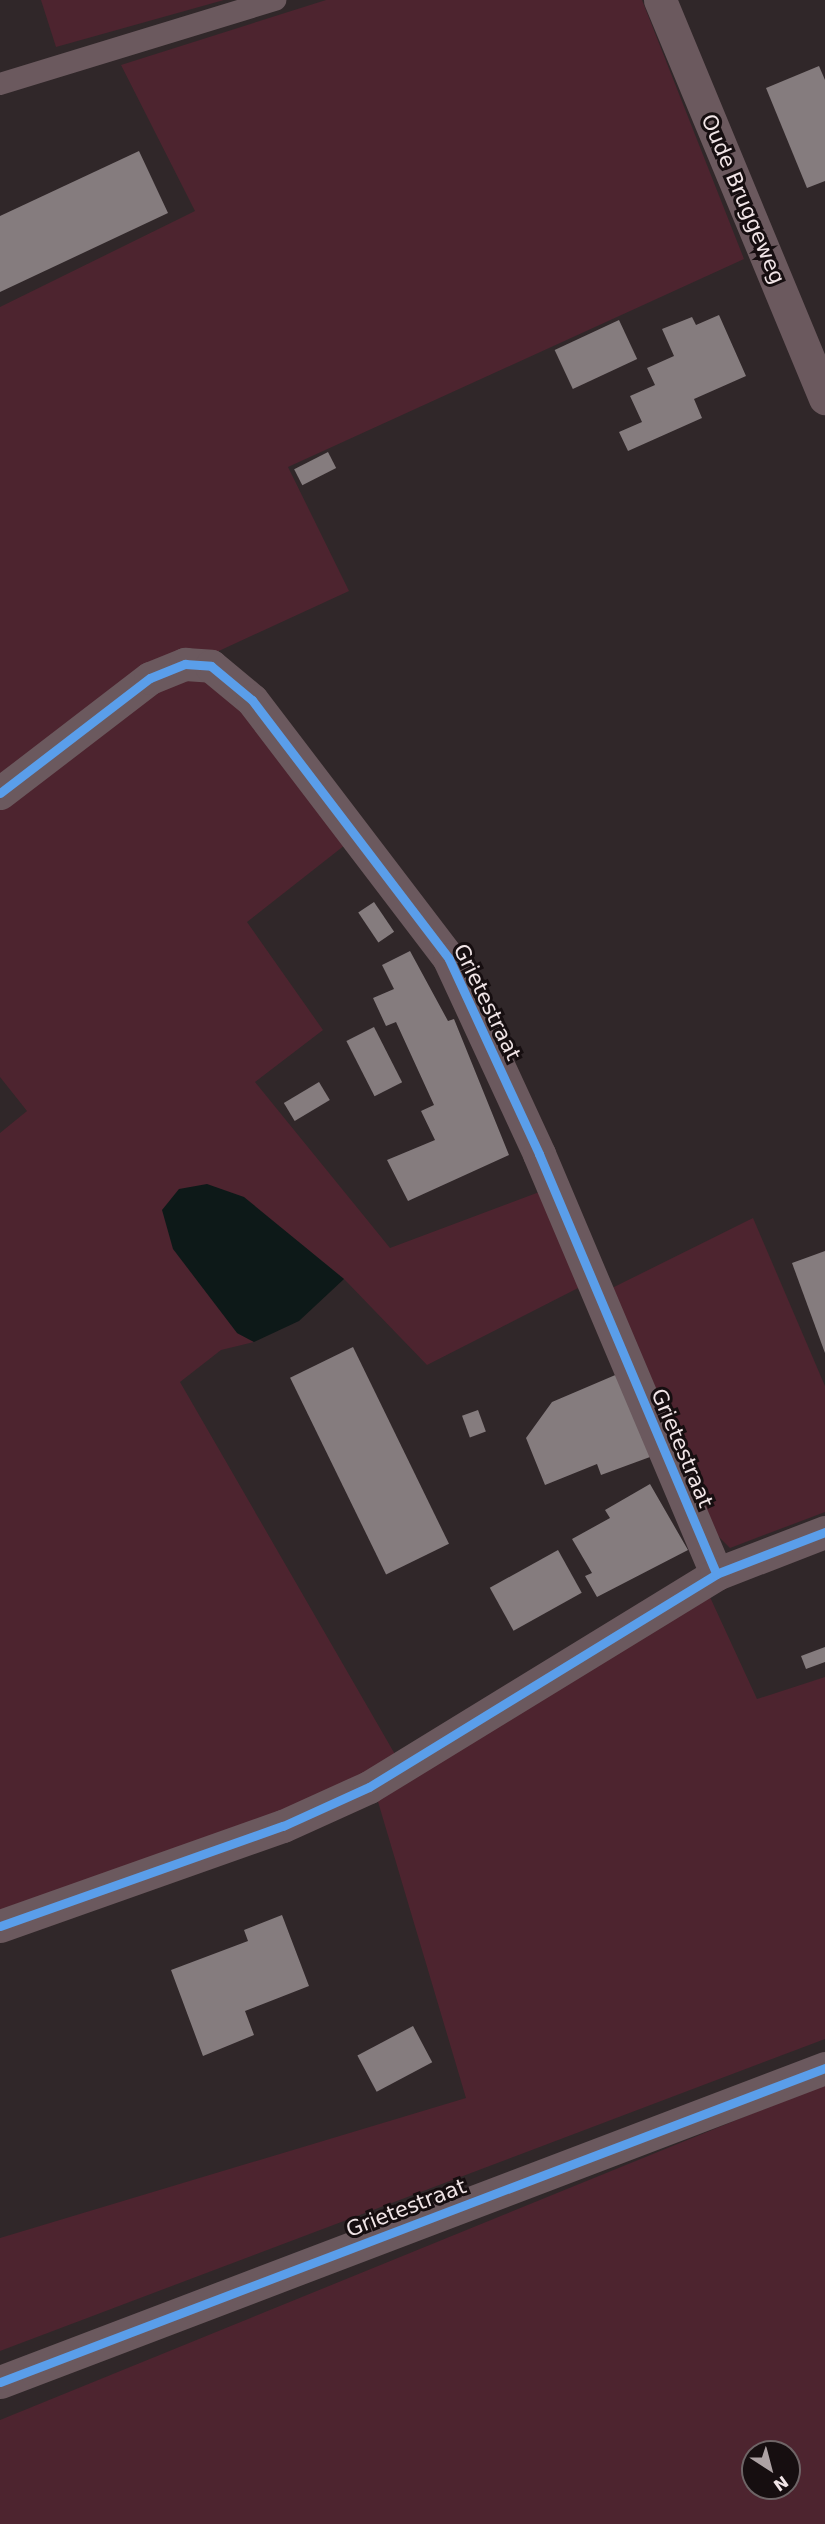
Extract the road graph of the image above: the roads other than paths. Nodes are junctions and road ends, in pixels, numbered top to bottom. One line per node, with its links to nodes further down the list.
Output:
1 (275, 0): 3 (lane)
2 (660, 0): 4 (street, Oude Bruggeweg)
3 (0, 84)
4 (825, 398)
5 (0, 793): 7 (street, Grietestraat)
6 (825, 1532): 7 (street)
7 (716, 1574): 8 (street)
8 (0, 1926)
9 (825, 2068): 10 (street, Grietestraat)
10 (0, 2382)

